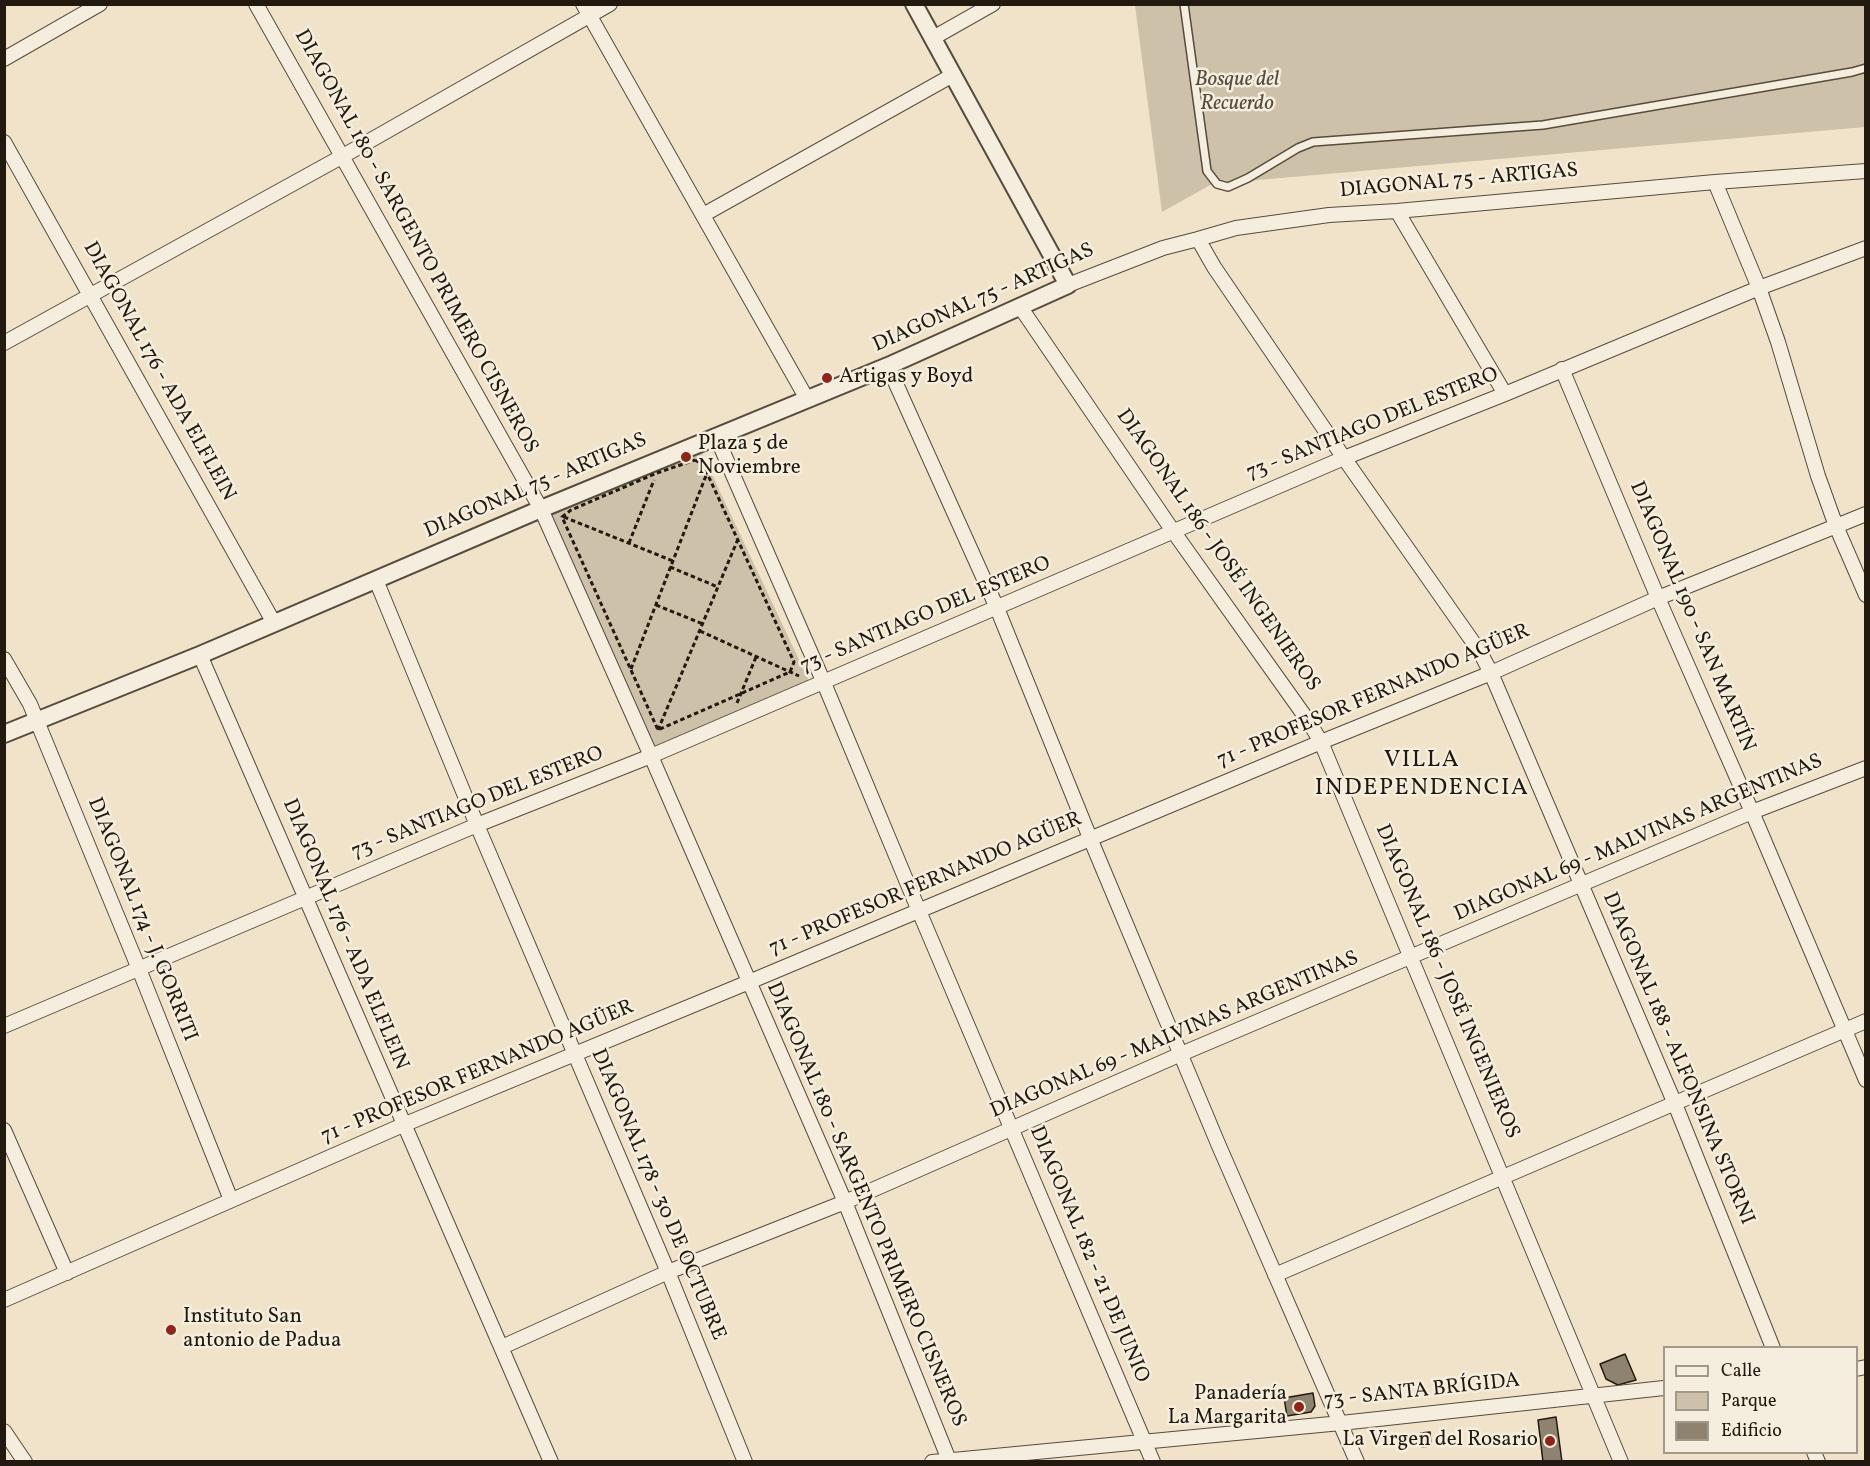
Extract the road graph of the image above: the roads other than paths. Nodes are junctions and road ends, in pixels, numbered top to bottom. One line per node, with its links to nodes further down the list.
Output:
1 (100, 4): 9 (street)
2 (256, 4): 13 (street, DIAGONAL 180 - SARGENTO PRIMERO CISNEROS)
3 (610, 4): 7 (street)
4 (914, 4): 8 (street)
5 (993, 4): 8 (street)
6 (1184, 4): 10 (lane)
7 (586, 10): 13 (street); 17 (street)
8 (933, 38): 11 (street)
9 (4, 59)
10 (1866, 68)
11 (953, 75): 17 (street); 20 (street)
12 (4, 141): 22 (street, DIAGONAL 176 - ADA ELFLEIN)
13 (343, 156): 22 (street); 31 (street, DIAGONAL 180 - SARGENTO PRIMERO CISNEROS)
14 (1866, 171): 15 (street, DIAGONAL 75 - ARTIGAS)
15 (1714, 182): 16 (street, DIAGONAL 75 - ARTIGAS); 21 (street)
16 (1397, 211): 18 (street, DIAGONAL 75 - ARTIGAS); 27 (street)
17 (703, 215): 28 (street)
18 (1198, 239): 20 (street, DIAGONAL 75 - ARTIGAS); 30 (street, DIAGONAL 188 - ALFONSINA STORNI)
19 (1866, 248): 21 (street, 73 - SANTIAGO DEL ESTERO)
20 (1068, 285): 23 (street, DIAGONAL 75 - ARTIGAS)
21 (1759, 288): 26 (street, 73 - SANTIAGO DEL ESTERO); 33 (street)
22 (91, 296): 24 (street); 39 (street, DIAGONAL 176 - ADA ELFLEIN)
23 (1021, 308): 25 (street, DIAGONAL 75 - ARTIGAS); 34 (street, DIAGONAL 186 - JOSÉ INGENIEROS)
24 (4, 343)
25 (888, 366): 28 (street, DIAGONAL 75 - ARTIGAS); 38 (street)
26 (1562, 369): 27 (street, 73 - SANTIAGO DEL ESTERO); 37 (street, DIAGONAL 190 - SAN MARTÍN)
27 (1505, 394): 30 (street, 73 - SANTIAGO DEL ESTERO)
28 (807, 399): 29 (street, DIAGONAL 75 - ARTIGAS)
29 (716, 436): 31 (street, DIAGONAL 75 - ARTIGAS); 43 (street, DIAGONAL 182 - 21 DE JUNIO)
30 (1344, 458): 34 (street, 73 - SANTIAGO DEL ESTERO); 42 (street, DIAGONAL 188 - ALFONSINA STORNI)
31 (541, 509): 35 (street, DIAGONAL 75 - ARTIGAS); 47 (street, DIAGONAL 180 - SARGENTO PRIMERO CISNEROS)
32 (1866, 514): 33 (street, 71 - PROFESOR FERNANDO AGÜER)
33 (1836, 526): 36 (street); 37 (street, 71 - PROFESOR FERNANDO AGÜER)
34 (1173, 531): 38 (street, 73 - SANTIAGO DEL ESTERO); 46 (street, DIAGONAL 186 - JOSÉ INGENIEROS)
35 (376, 580): 39 (street, DIAGONAL 75 - ARTIGAS); 50 (street, DIAGONAL 178 - 30 DE OCTUBRE)
36 (1866, 595)
37 (1658, 598): 42 (street, 71 - PROFESOR FERNANDO AGÜER); 49 (street, DIAGONAL 190 - SAN MARTÍN)
38 (997, 608): 43 (street, 73 - SANTIAGO DEL ESTERO); 51 (street)
39 (274, 623): 40 (street, DIAGONAL 75 - ARTIGAS)
40 (200, 655): 44 (street, DIAGONAL 75 - ARTIGAS); 53 (street, DIAGONAL 176 - ADA ELFLEIN)
41 (4, 659): 44 (street, DIAGONAL 174 - J. GORRITI)
42 (1491, 674): 46 (street, 71 - PROFESOR FERNANDO AGÜER); 52 (street, DIAGONAL 188 - ALFONSINA STORNI)
43 (825, 682): 47 (street, 73 - SANTIAGO DEL ESTERO); 54 (street, DIAGONAL 182 - 21 DE JUNIO)
44 (36, 721): 45 (street, DIAGONAL 75 - ARTIGAS); 56 (street, DIAGONAL 174 - J. GORRITI)
45 (4, 734)
46 (1321, 742): 51 (street, 71 - PROFESOR FERNANDO AGÜER); 55 (street, DIAGONAL 186 - JOSÉ INGENIEROS)
47 (651, 756): 50 (street, 73 - SANTIAGO DEL ESTERO); 57 (street, DIAGONAL 180 - SARGENTO PRIMERO CISNEROS)
48 (1866, 768): 49 (street, DIAGONAL 69 - MALVINAS ARGENTINAS)
49 (1752, 812): 52 (street, DIAGONAL 69 - MALVINAS ARGENTINAS); 60 (street, DIAGONAL 190 - SAN MARTÍN)
50 (477, 825): 53 (street, 73 - SANTIAGO DEL ESTERO); 61 (street, DIAGONAL 178 - 30 DE OCTUBRE)
51 (1089, 838): 54 (street, 71 - PROFESOR FERNANDO AGÜER); 62 (street)
52 (1581, 886): 55 (street, DIAGONAL 69 - MALVINAS ARGENTINAS); 64 (street, DIAGONAL 188 - ALFONSINA STORNI)
53 (305, 899): 56 (street, 73 - SANTIAGO DEL ESTERO); 65 (street, DIAGONAL 176 - ADA ELFLEIN)
54 (919, 911): 57 (street, 71 - PROFESOR FERNANDO AGÜER); 67 (street, DIAGONAL 182 - 21 DE JUNIO)
55 (1410, 958): 62 (street, DIAGONAL 69 - MALVINAS ARGENTINAS); 68 (street, DIAGONAL 186 - JOSÉ INGENIEROS)
56 (139, 969): 59 (street, 73 - SANTIAGO DEL ESTERO); 69 (street, DIAGONAL 174 - J. GORRITI)
57 (749, 982): 61 (street, 71 - PROFESOR FERNANDO AGÜER); 70 (street, DIAGONAL 180 - SARGENTO PRIMERO CISNEROS)
58 (1866, 1021): 60 (street)
59 (4, 1026)
60 (1845, 1030): 63 (street, DIAGONAL 190 - SAN MARTÍN); 64 (street)
61 (576, 1054): 65 (street, 71 - PROFESOR FERNANDO AGÜER); 71 (street, DIAGONAL 178 - 30 DE OCTUBRE)
62 (1181, 1054): 67 (street, DIAGONAL 69 - MALVINAS ARGENTINAS); 73 (street)
63 (1866, 1080)
64 (1675, 1104): 68 (street); 75 (street, DIAGONAL 188 - ALFONSINA STORNI)
65 (403, 1125): 69 (street, 71 - PROFESOR FERNANDO AGÜER); 76 (street, DIAGONAL 176 - ADA ELFLEIN)
66 (4, 1130): 72 (street)
67 (1011, 1130): 70 (street, DIAGONAL 69 - MALVINAS ARGENTINAS); 81 (street, DIAGONAL 182 - 21 DE JUNIO)
68 (1503, 1177): 73 (street); 78 (street, DIAGONAL 186 - JOSÉ INGENIEROS)
69 (231, 1200): 72 (street, 71 - PROFESOR FERNANDO AGÜER)
70 (844, 1202): 71 (street, DIAGONAL 69 - MALVINAS ARGENTINAS); 82 (street, DIAGONAL 180 - SARGENTO PRIMERO CISNEROS)
71 (668, 1272): 76 (street, DIAGONAL 69 - MALVINAS ARGENTINAS); 85 (street, DIAGONAL 178 - 30 DE OCTUBRE)
72 (67, 1273): 74 (street, 71 - PROFESOR FERNANDO AGÜER)
73 (1275, 1275): 79 (street)
74 (4, 1300)
75 (1773, 1346)
76 (501, 1347): 84 (street, DIAGONAL 176 - ADA ELFLEIN)
77 (1663, 1388): 78 (street, 73 - SANTA BRÍGIDA)
78 (1594, 1395): 79 (street, 73 - SANTA BRÍGIDA); 89 (street, DIAGONAL 186 - JOSÉ INGENIEROS)
79 (1341, 1423): 81 (street, 73 - SANTA BRÍGIDA); 88 (street)
80 (4, 1431): 83 (street)
81 (1144, 1440): 82 (street, 73 - SANTA BRÍGIDA); 87 (street, DIAGONAL 182 - 21 DE JUNIO)
82 (949, 1460): 86 (street, 73 - SANTA BRÍGIDA)
83 (25, 1461)
84 (550, 1461)
85 (745, 1461)
86 (933, 1461)
87 (1153, 1461)
88 (1357, 1461)
89 (1621, 1461)

